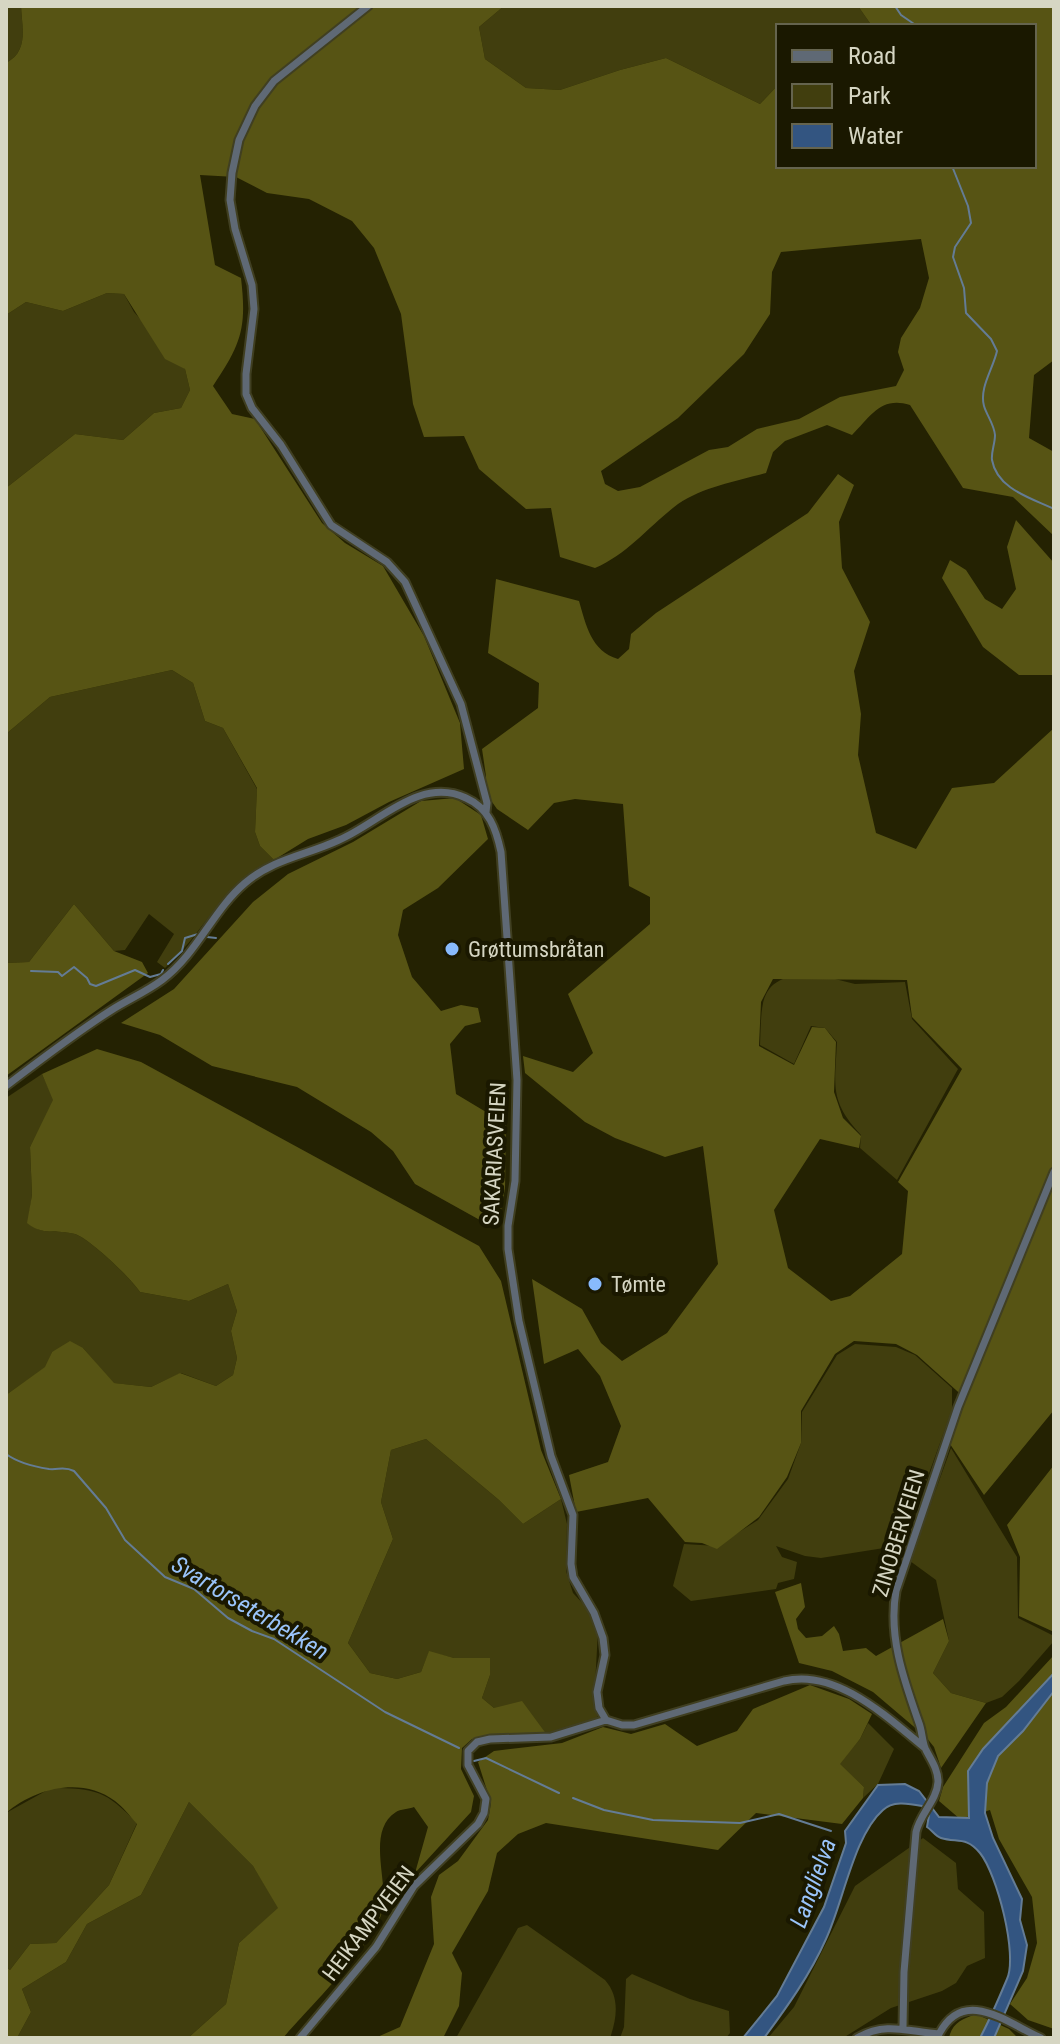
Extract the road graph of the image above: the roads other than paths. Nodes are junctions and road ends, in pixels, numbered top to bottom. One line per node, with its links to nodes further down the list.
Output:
1 (368, 6): 2 (street, SAKARIASVEIEN)
2 (486, 812): 3 (street); 5 (street, SAKARIASVEIEN)
3 (6, 1086)
4 (1054, 1172): 6 (street, ZINOBERVEIEN)
5 (606, 1720): 6 (street); 10 (street, HEIKAMPVEIEN)
6 (925, 1748): 8 (street, ZINOBERVEIEN)
7 (1016, 2026): 9 (street); 12 (street); 13 (street)
8 (903, 2027): 9 (street); 11 (street)
9 (939, 2036)
10 (300, 2038)
11 (857, 2038)
12 (1024, 2038)
13 (1041, 2038)

